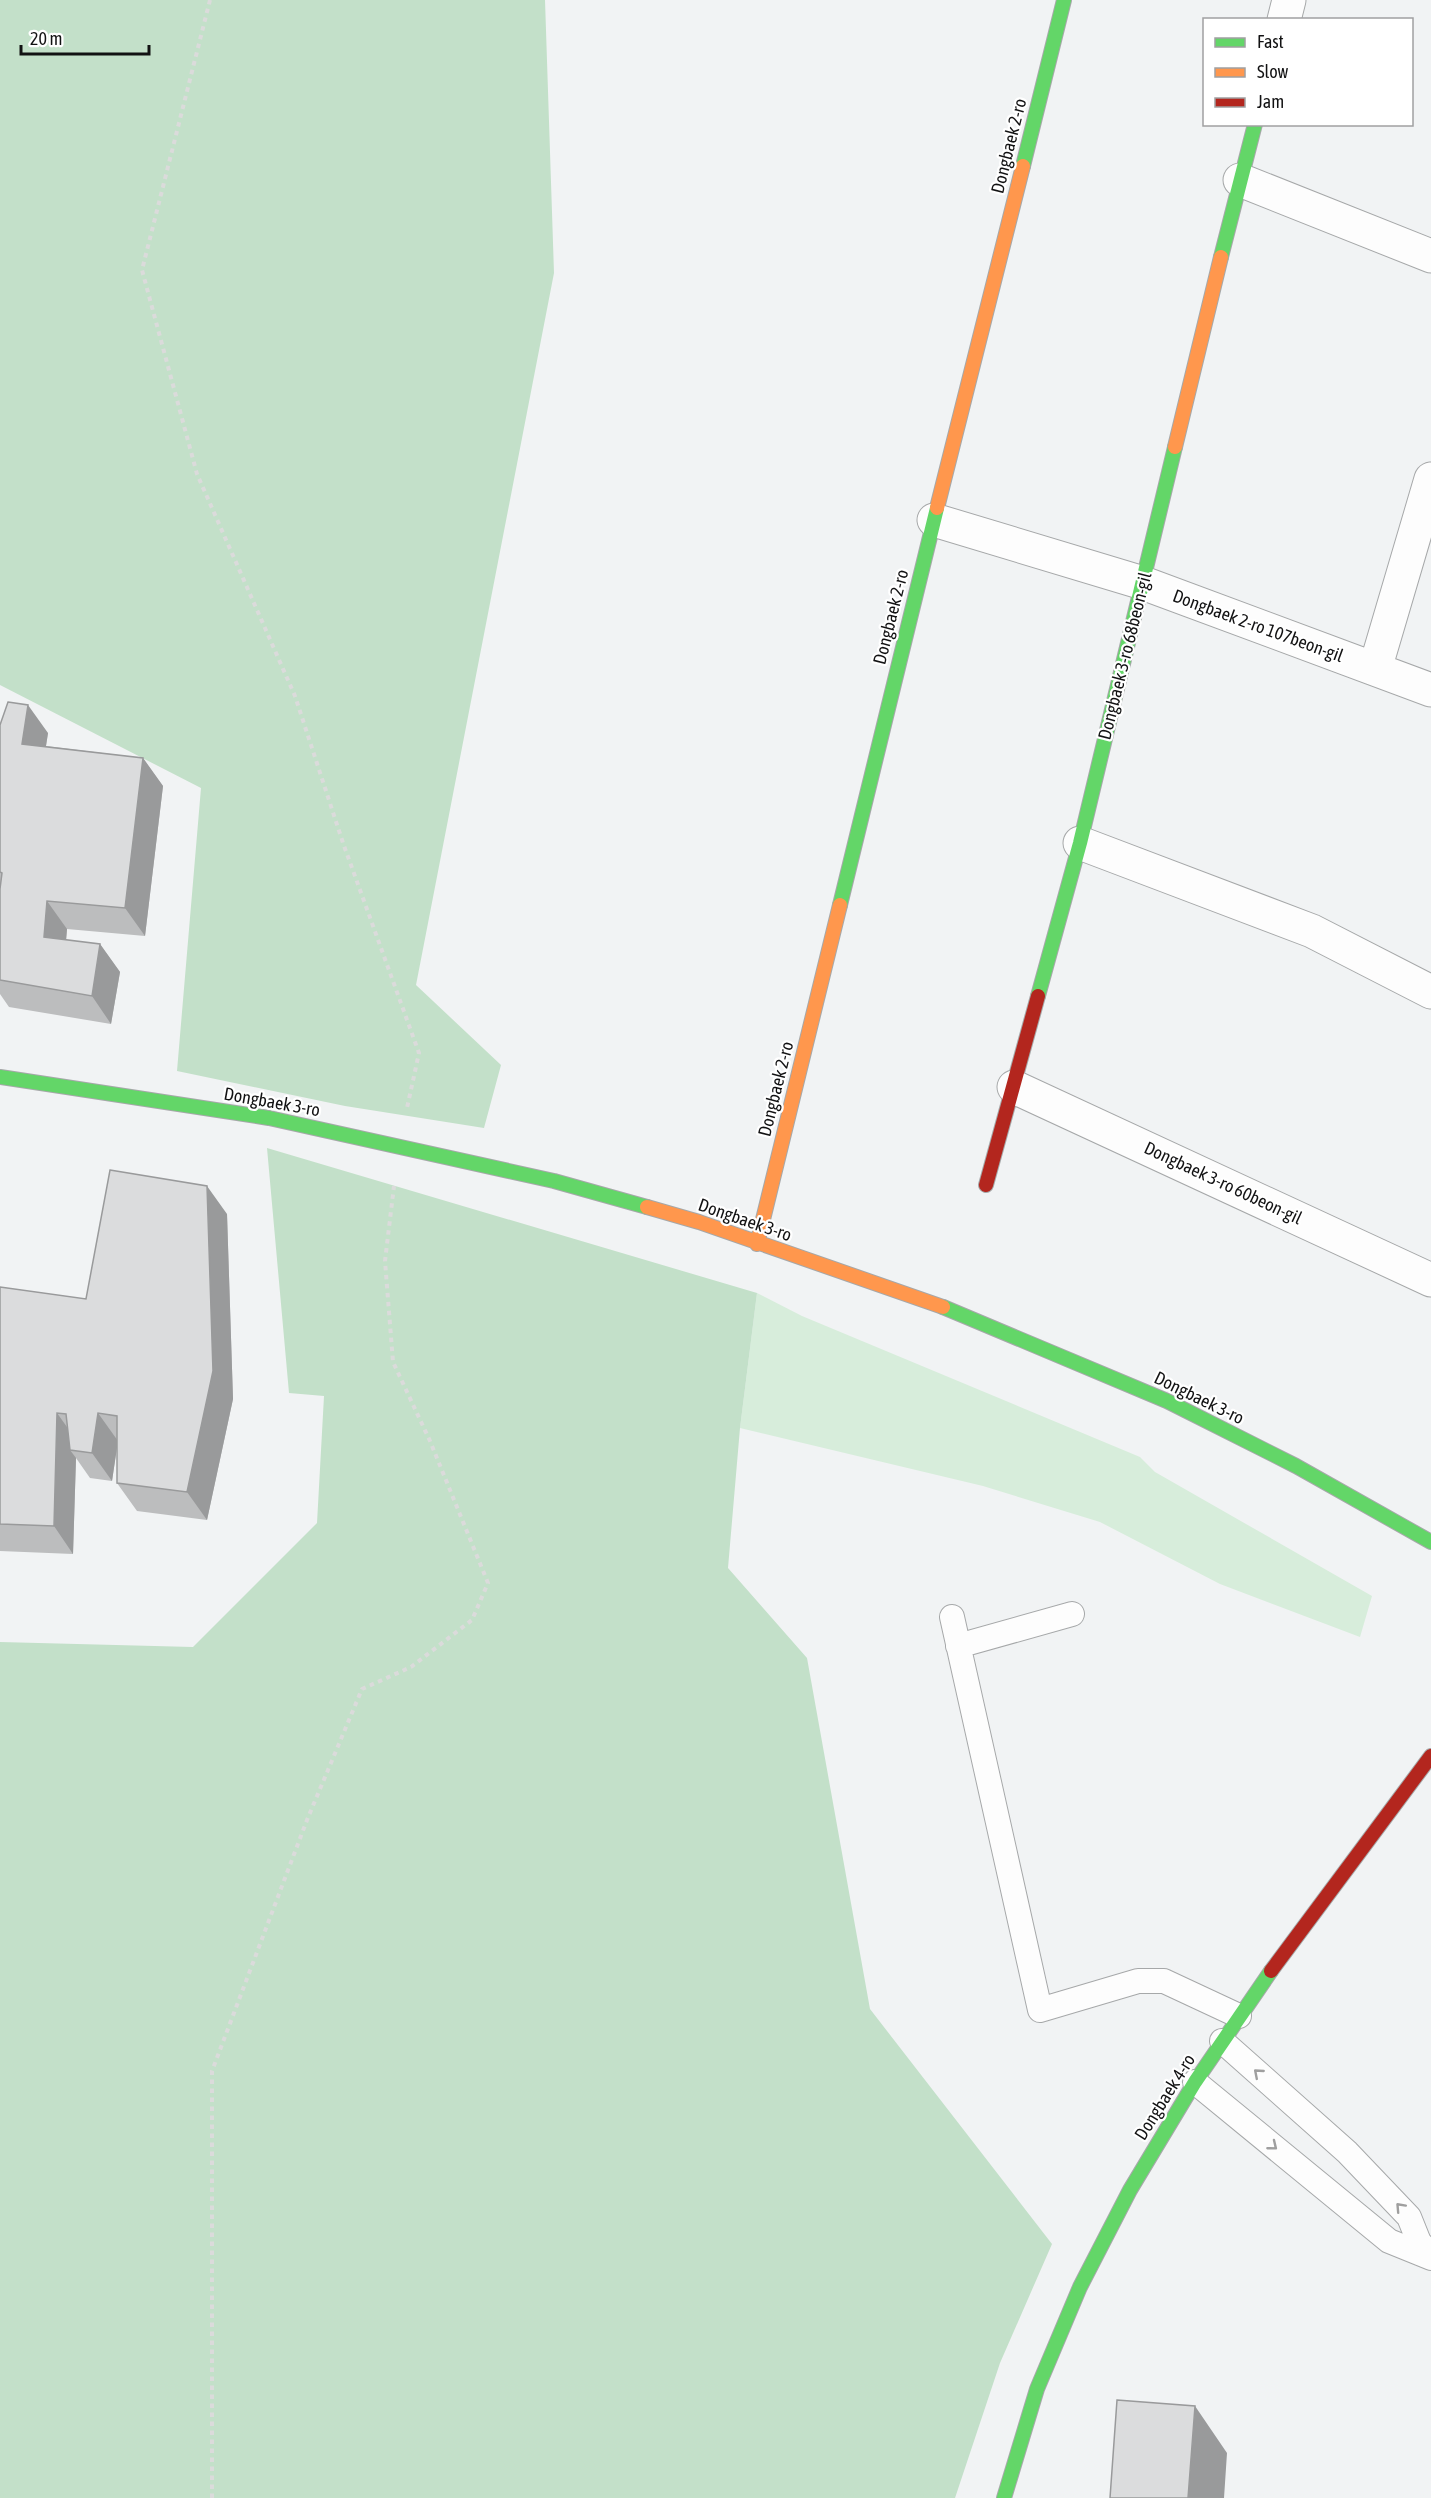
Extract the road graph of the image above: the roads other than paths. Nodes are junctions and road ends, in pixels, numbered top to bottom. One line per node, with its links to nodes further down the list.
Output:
1 (1064, 0): 8 (street, Dongbaek 2-ro)
2 (1289, 0): 3 (street)
3 (1284, 18)
4 (1254, 126): 5 (street, Dongbaek 3-ro 68beon-gil)
5 (1240, 180): 6 (street); 9 (street, Dongbaek 3-ro 68beon-gil)
6 (1431, 256)
7 (1431, 479): 10 (street)
8 (934, 520): 9 (street, Dongbaek 2-ro 107beon-gil); 17 (street, Dongbaek 2-ro)
9 (1143, 583): 10 (street, Dongbaek 2-ro 107beon-gil); 12 (street, Dongbaek 3-ro 68beon-gil)
10 (1375, 669): 11 (street, Dongbaek 2-ro 107beon-gil)
11 (1431, 690)
12 (1080, 843): 13 (street); 15 (street, Dongbaek 3-ro 68beon-gil)
13 (1431, 992)
14 (0, 1077): 17 (street, Dongbaek 3-ro)
15 (1014, 1087): 16 (street, Dongbaek 3-ro 68beon-gil); 18 (street, Dongbaek 3-ro 60beon-gil)
16 (986, 1185)
17 (757, 1244): 19 (street, Dongbaek 3-ro)
18 (1431, 1280)
19 (1431, 1542)
20 (1072, 1614): 22 (lane)
21 (952, 1617): 22 (lane)
22 (958, 1646): 24 (lane)
23 (1431, 1756): 24 (street, Dongbaek 4-ro)
24 (1239, 2016): 25 (street, Dongbaek 4-ro)
25 (1222, 2041): 26 (street, Dongbaek 4-ro); 27 (lane, one-way to 25)
26 (1195, 2082): 27 (lane, one-way to 27); 28 (street, Dongbaek 4-ro)
27 (1431, 2257)
28 (1004, 2498)

